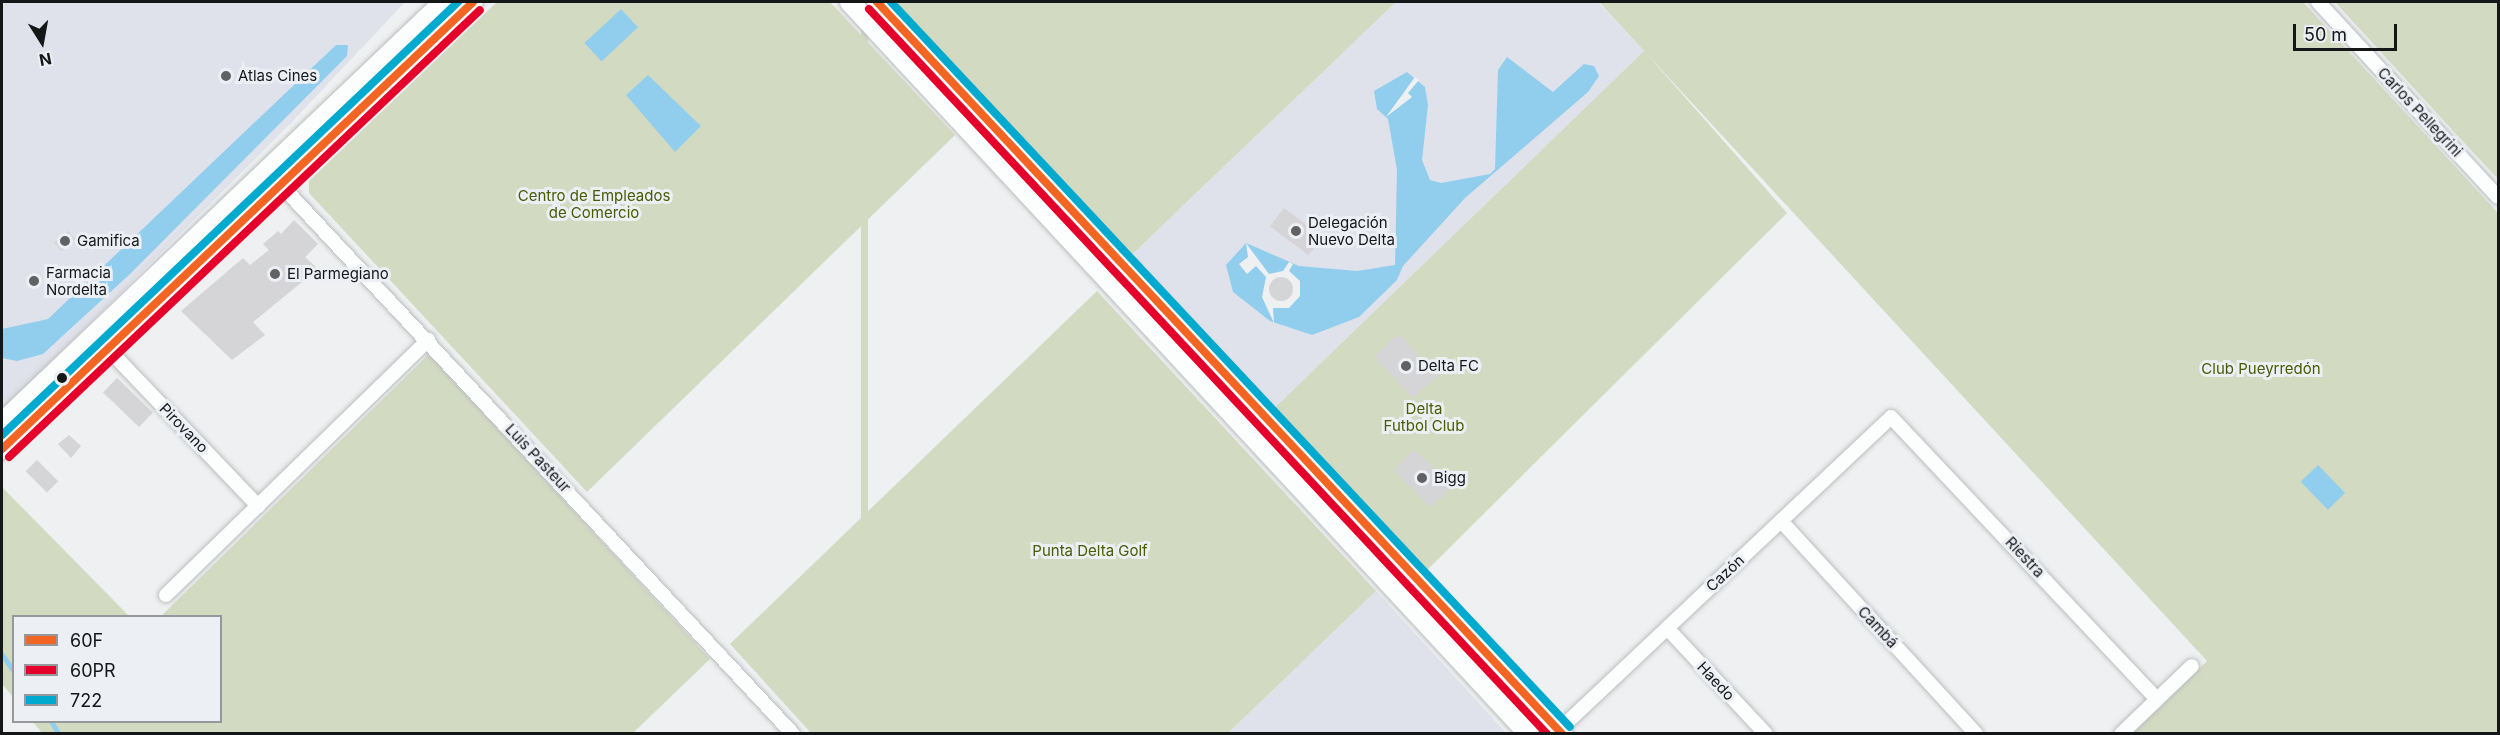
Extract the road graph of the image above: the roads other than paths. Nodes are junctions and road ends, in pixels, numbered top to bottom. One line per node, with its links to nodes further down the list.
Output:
1 (444, 2): 11 (main road)
2 (473, 2): 6 (main road)
3 (850, 2): 21 (main road)
4 (877, 2): 19 (main road)
5 (2318, 2): 7 (street, Carlos Pellegrini)
6 (281, 185): 8 (street, Luis Pasteur); 9 (main road)
7 (2499, 197)
8 (428, 340): 13 (street); 20 (street, Luis Pasteur)
9 (109, 350): 12 (main road); 13 (street, Pirovano)
10 (1892, 417): 14 (street, Cazón); 18 (street, Riestra)
11 (2, 423)
12 (2, 449)
13 (258, 506): 15 (street)
14 (1781, 521): 16 (street, Cazón); 23 (street, Cambá)
15 (166, 595)
16 (1667, 628): 19 (street, Cazón); 22 (street, Haedo)
17 (2192, 666): 18 (street)
18 (2157, 699): 24 (street)
19 (1560, 732)
20 (793, 734)
21 (1529, 734)
22 (1766, 734)
23 (1976, 734)
24 (2121, 734)

